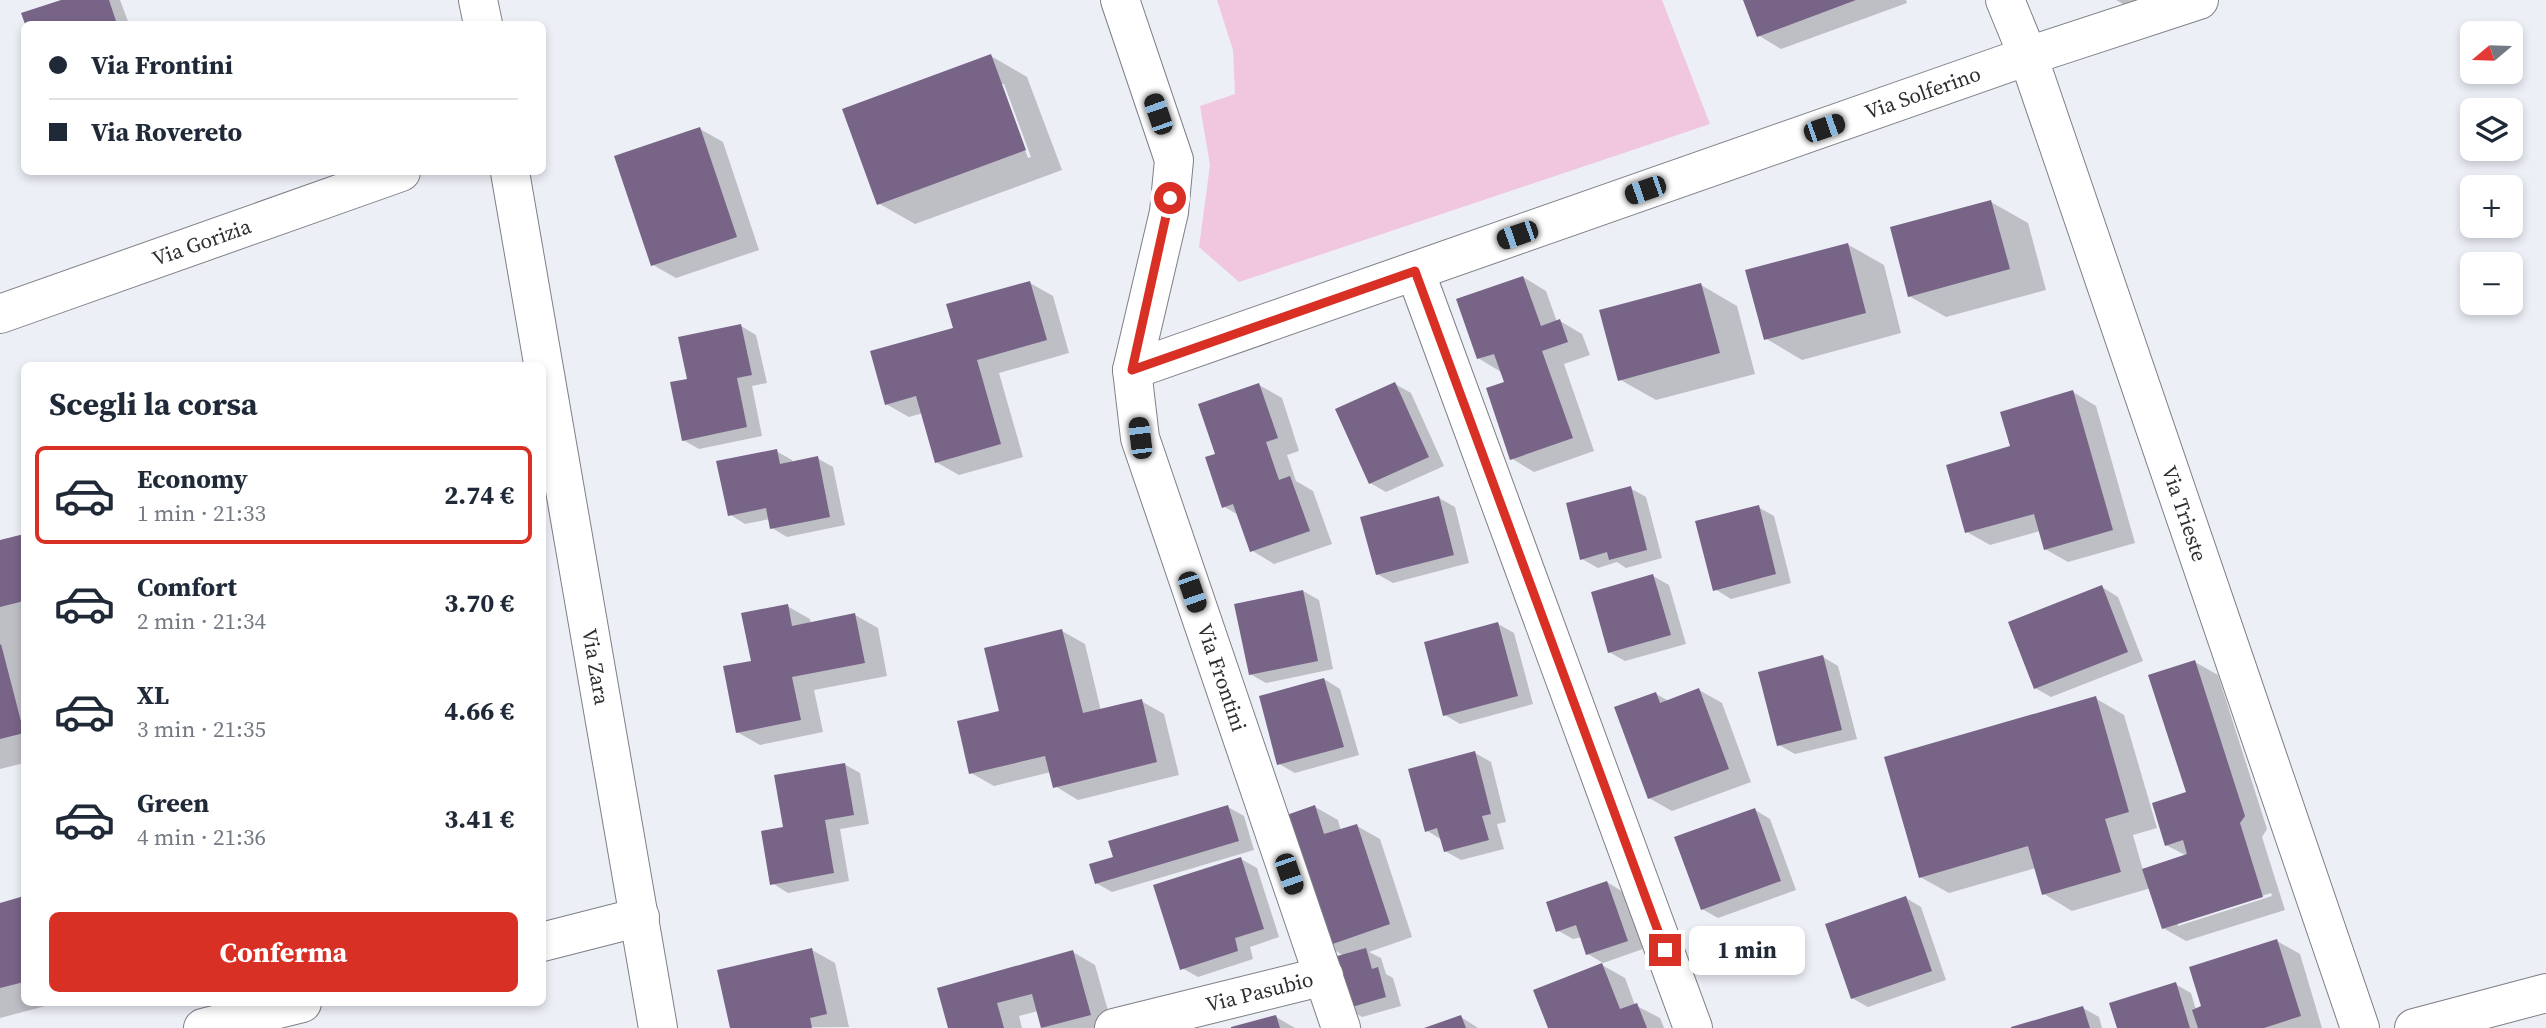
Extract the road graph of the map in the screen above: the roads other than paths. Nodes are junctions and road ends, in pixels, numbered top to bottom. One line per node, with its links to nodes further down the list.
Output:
1 (478, 0): 5 (street)
2 (1120, 0): 12 (street, Via Frontini)
3 (2005, 0): 6 (street, Via Trieste)
4 (2199, 0): 6 (street, Via Solferino)
5 (482, 21)
6 (2028, 56): 9 (street, Via Solferino); 24 (street, Via Trieste)
7 (393, 175): 10 (street, Via Gorizia)
8 (511, 175): 11 (street, Via Zara)
9 (1415, 271): 12 (street, Via Solferino); 23 (street)
10 (0, 314)
11 (544, 362)
12 (1132, 370): 16 (street, Via Frontini)
13 (546, 376): 14 (street, Via Zara)
14 (640, 917): 15 (street); 20 (street, Via Zara)
15 (546, 941)
16 (1324, 976): 21 (street, Via Pasubio); 22 (street, Via Frontini)
17 (2546, 993): 25 (street)
18 (290, 1006): 19 (street)
19 (202, 1028)
20 (658, 1028)
21 (1114, 1028)
22 (1341, 1028)
23 (1693, 1028)
24 (2360, 1028)
25 (2414, 1028)

